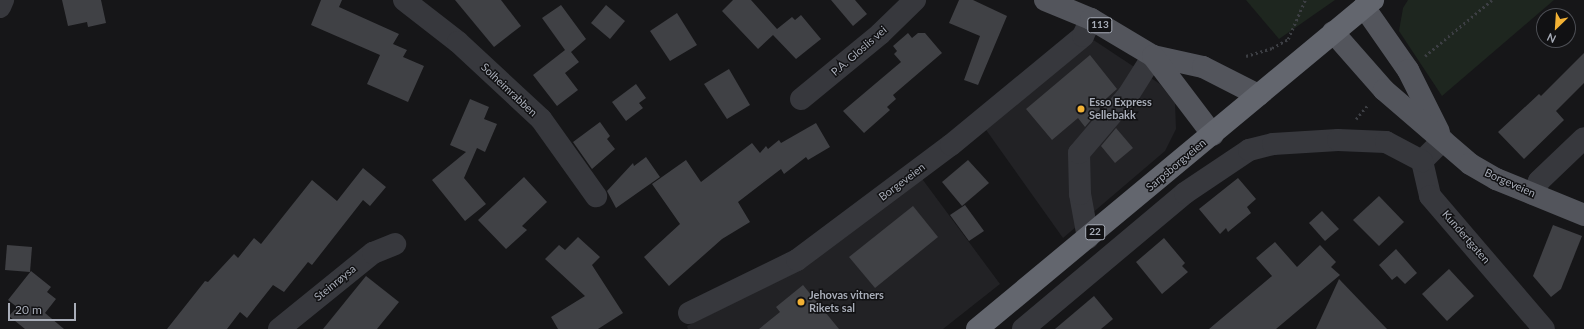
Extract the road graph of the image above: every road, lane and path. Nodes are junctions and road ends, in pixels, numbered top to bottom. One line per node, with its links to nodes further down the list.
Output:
1 (3, 0): 8 (street)
2 (404, 0): 21 (street, Solheimrabben)
3 (915, 0): 15 (street, P.A. Gloslis vei)
4 (1045, 0): 9 (main road, 113)
5 (1305, 0): 12 (path)
6 (1490, 1): 13 (path)
7 (1369, 4): 10 (highway, Sarpsborgveien / 22); 18 (main road, Borgeveien)
8 (0, 7)
9 (1091, 19): 11 (main road, 113); 25 (street, Borgeveien)
10 (1333, 32): 14 (highway, Sarpsborgveien / 22); 18 (main road, Borgeveien)
11 (1153, 56): 14 (main road, 113); 16 (main road, 113); 23 (street)
12 (1246, 56)
13 (1422, 58)
14 (1258, 95): 16 (highway, Sarpsborgveien / 22)
15 (801, 100)
16 (1213, 135): 23 (highway, Sarpsborgveien / 22)
17 (1584, 138): 20 (street)
18 (1443, 140): 19 (street); 20 (main road, Borgeveien)
19 (1422, 161): 28 (street); 29 (street, Kundertgaten)
20 (1533, 194): 22 (main road, Borgeveien)
21 (596, 196)
22 (1584, 215)
23 (1088, 238): 27 (highway, Sarpsborgveien / 22)
24 (395, 244): 26 (street, Steinrøysa)
25 (689, 313)
26 (279, 329)
27 (977, 329)
28 (1023, 329)
29 (1544, 329)

